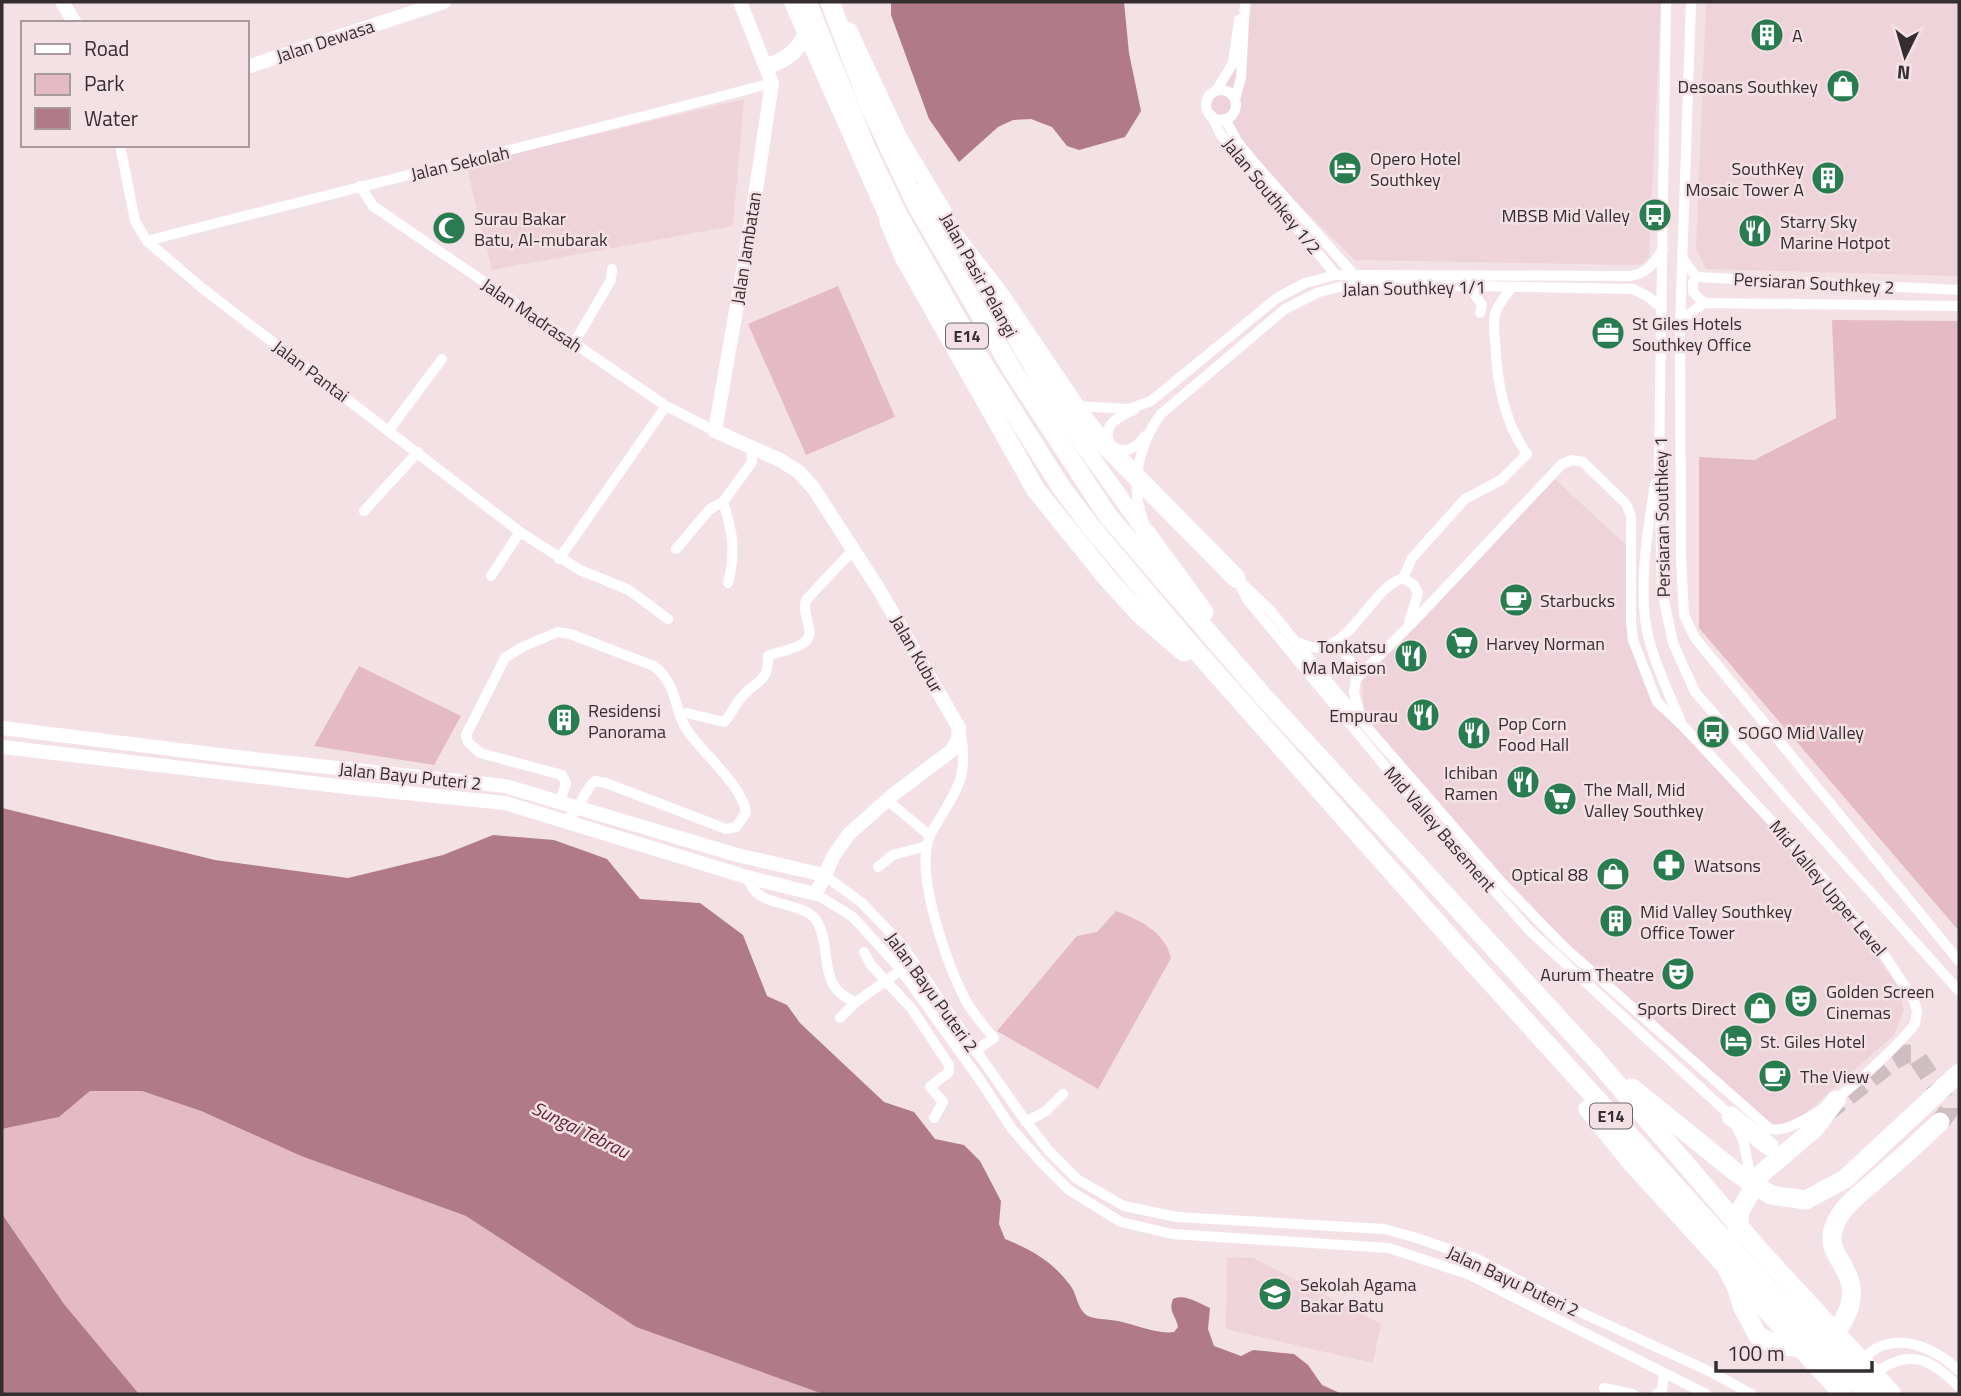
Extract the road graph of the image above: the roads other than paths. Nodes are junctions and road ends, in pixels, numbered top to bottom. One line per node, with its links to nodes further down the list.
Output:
1 (62, 2): 12 (street)
2 (444, 2): 15 (street, Jalan Dewasa)
3 (740, 2): 14 (street)
4 (792, 2): 13 (main road)
5 (807, 2): 71 (highway, E14)
6 (830, 2): 24 (highway, E14)
7 (837, 2): 44 (main road, Jalan Pasir Pelangi)
8 (1239, 2): 17 (street)
9 (1245, 2): 18 (street)
10 (1666, 2): 19 (street, Persiaran Southkey 1)
11 (1691, 2): 20 (street, Persiaran Southkey 1)
12 (74, 21)
13 (805, 36): 14 (main road); 26 (main road)
14 (767, 66): 16 (street, Jalan Jambatan)
15 (248, 67)
16 (772, 83): 25 (street, Jalan Sekolah); 49 (street, Jalan Jambatan)
17 (1216, 91): 18 (street); 21 (street)
18 (1235, 99): 22 (street)
19 (1665, 106): 20 (street); 28 (street, Persiaran Southkey 1)
20 (1686, 106): 29 (street, Persiaran Southkey 1)
21 (1211, 115): 22 (street); 31 (street, Jalan Southkey 1/2)
22 (1225, 119): 32 (street, Jalan Southkey 1/2)
23 (120, 147): 27 (street, Jalan Pantai)
24 (893, 156): 61 (highway); 69 (highway, E14)
25 (360, 186): 27 (street, Jalan Sekolah); 42 (street, Jalan Madrasah)
26 (889, 221): 71 (highway)
27 (147, 241): 48 (street, Jalan Pantai)
28 (1663, 248): 32 (street, Jalan Southkey 1/1); 39 (street, Persiaran Southkey 1)
29 (1682, 255): 33 (street); 41 (street, Persiaran Southkey 1)
30 (612, 269): 42 (street)
31 (1336, 275): 32 (street, Jalan Southkey 1/1); 46 (street, Jalan Southkey 1/1)
32 (1354, 275)
33 (1696, 277): 36 (street, Persiaran Southkey 2); 37 (street)
34 (1469, 286): 35 (street, Jalan Southkey 1/1); 40 (street); 47 (street, Jalan Southkey 1/1)
35 (1513, 287): 39 (street, Jalan Southkey 1/1); 62 (street)
36 (1959, 290)
37 (1704, 303): 38 (street, Persiaran Southkey 2); 41 (street)
38 (1959, 306)
39 (1662, 308): 52 (street, Persiaran Southkey 1)
40 (1480, 313)
41 (1680, 326): 89 (street, Persiaran Southkey 1)
42 (574, 344): 45 (street, Jalan Madrasah)
43 (442, 359): 48 (street)
44 (1053, 403): 46 (street); 56 (main road, Jalan Pasir Pelangi)
45 (666, 406): 49 (street, Jalan Madrasah); 59 (street)
46 (1141, 407): 47 (street, Jalan Southkey 1/1)
47 (1149, 429): 56 (street)
48 (389, 430): 51 (street, Jalan Pantai)
49 (715, 431): 50 (street, Jalan Kubur)
50 (751, 449): 53 (street); 58 (street, Jalan Kubur)
51 (418, 452): 54 (street); 55 (street, Jalan Pantai)
52 (1659, 460): 73 (street); 92 (street, Persiaran Southkey 1)
53 (723, 502): 57 (street); 63 (street)
54 (364, 511)
55 (520, 532): 59 (street, Jalan Pantai); 60 (street)
56 (1146, 533): 69 (highway)
57 (676, 549)
58 (854, 549): 70 (street); 75 (street, Jalan Kubur)
59 (559, 559): 64 (street, Jalan Pantai)
60 (491, 576)
61 (1236, 578): 66 (street, Mid Valley Upper Level); 98 (street, Mid Valley Basement)
62 (1403, 578): 65 (street, Mid Valley Upper Level); 67 (street)
63 (728, 583)
64 (668, 619)
65 (1408, 627): 68 (street, Mid Valley Upper Level); 73 (street, Mid Valley Upper Level)
66 (1297, 641): 67 (street); 72 (street, Mid Valley Upper Level)
67 (1336, 643): 68 (street)
68 (1360, 674): 72 (street, Mid Valley Upper Level)
69 (1263, 696): 97 (highway, E14)
70 (687, 713)
71 (1253, 713): 87 (highway, E14)
72 (1361, 719): 94 (street, Mid Valley Upper Level)
73 (1682, 725): 101 (street, Mid Valley Upper Level)
74 (2, 728): 78 (street, Jalan Bayu Puteri 2)
75 (960, 728): 77 (street); 81 (street)
76 (2, 747): 80 (street, Jalan Bayu Puteri 2)
77 (887, 800): 81 (street); 84 (street)
78 (560, 802): 79 (street, Jalan Bayu Puteri 2); 79 (street)
79 (580, 807): 80 (street); 84 (street, Jalan Bayu Puteri 2)
80 (565, 820): 85 (street, Jalan Bayu Puteri 2)
81 (929, 835): 82 (street)
82 (926, 846): 83 (street); 96 (street)
83 (878, 867)
84 (824, 875): 86 (street); 96 (street, Jalan Bayu Puteri 2)
85 (747, 877): 86 (street, Jalan Bayu Puteri 2); 93 (street)
86 (816, 894): 90 (street, Jalan Bayu Puteri 2)
87 (1456, 944): 105 (highway); 119 (highway, E14)
88 (864, 952): 91 (street)
89 (1959, 961)
90 (901, 970): 91 (street); 109 (street, Jalan Bayu Puteri 2)
91 (886, 981): 93 (street); 103 (street)
92 (1959, 991)
93 (856, 1002): 95 (street)
94 (1626, 1004): 98 (street); 101 (street, Mid Valley Upper Level)
95 (840, 1018)
96 (975, 1051): 104 (street, Jalan Bayu Puteri 2)
97 (1593, 1056): 107 (highway); 120 (highway, E14)
98 (1668, 1058): 102 (street)
99 (1959, 1073): 107 (highway)
100 (1063, 1094): 104 (street)
101 (1836, 1100): 106 (highway)
102 (1731, 1116): 106 (highway); 107 (street)
103 (934, 1118)
104 (1026, 1122): 115 (street, Jalan Bayu Puteri 2)
105 (1940, 1122)
106 (1776, 1150): 117 (highway)
107 (1752, 1182)
108 (1959, 1371): 116 (street)
109 (1664, 1374): 113 (street); 114 (street, Jalan Bayu Puteri 2)
110 (1959, 1387): 118 (street)
111 (1604, 1388): 112 (street)
112 (1633, 1394)
113 (1657, 1394)
114 (1706, 1394)
115 (1751, 1394)
116 (1821, 1394)
117 (1843, 1394)
118 (1849, 1394)
119 (1868, 1394)
120 (1892, 1394)

